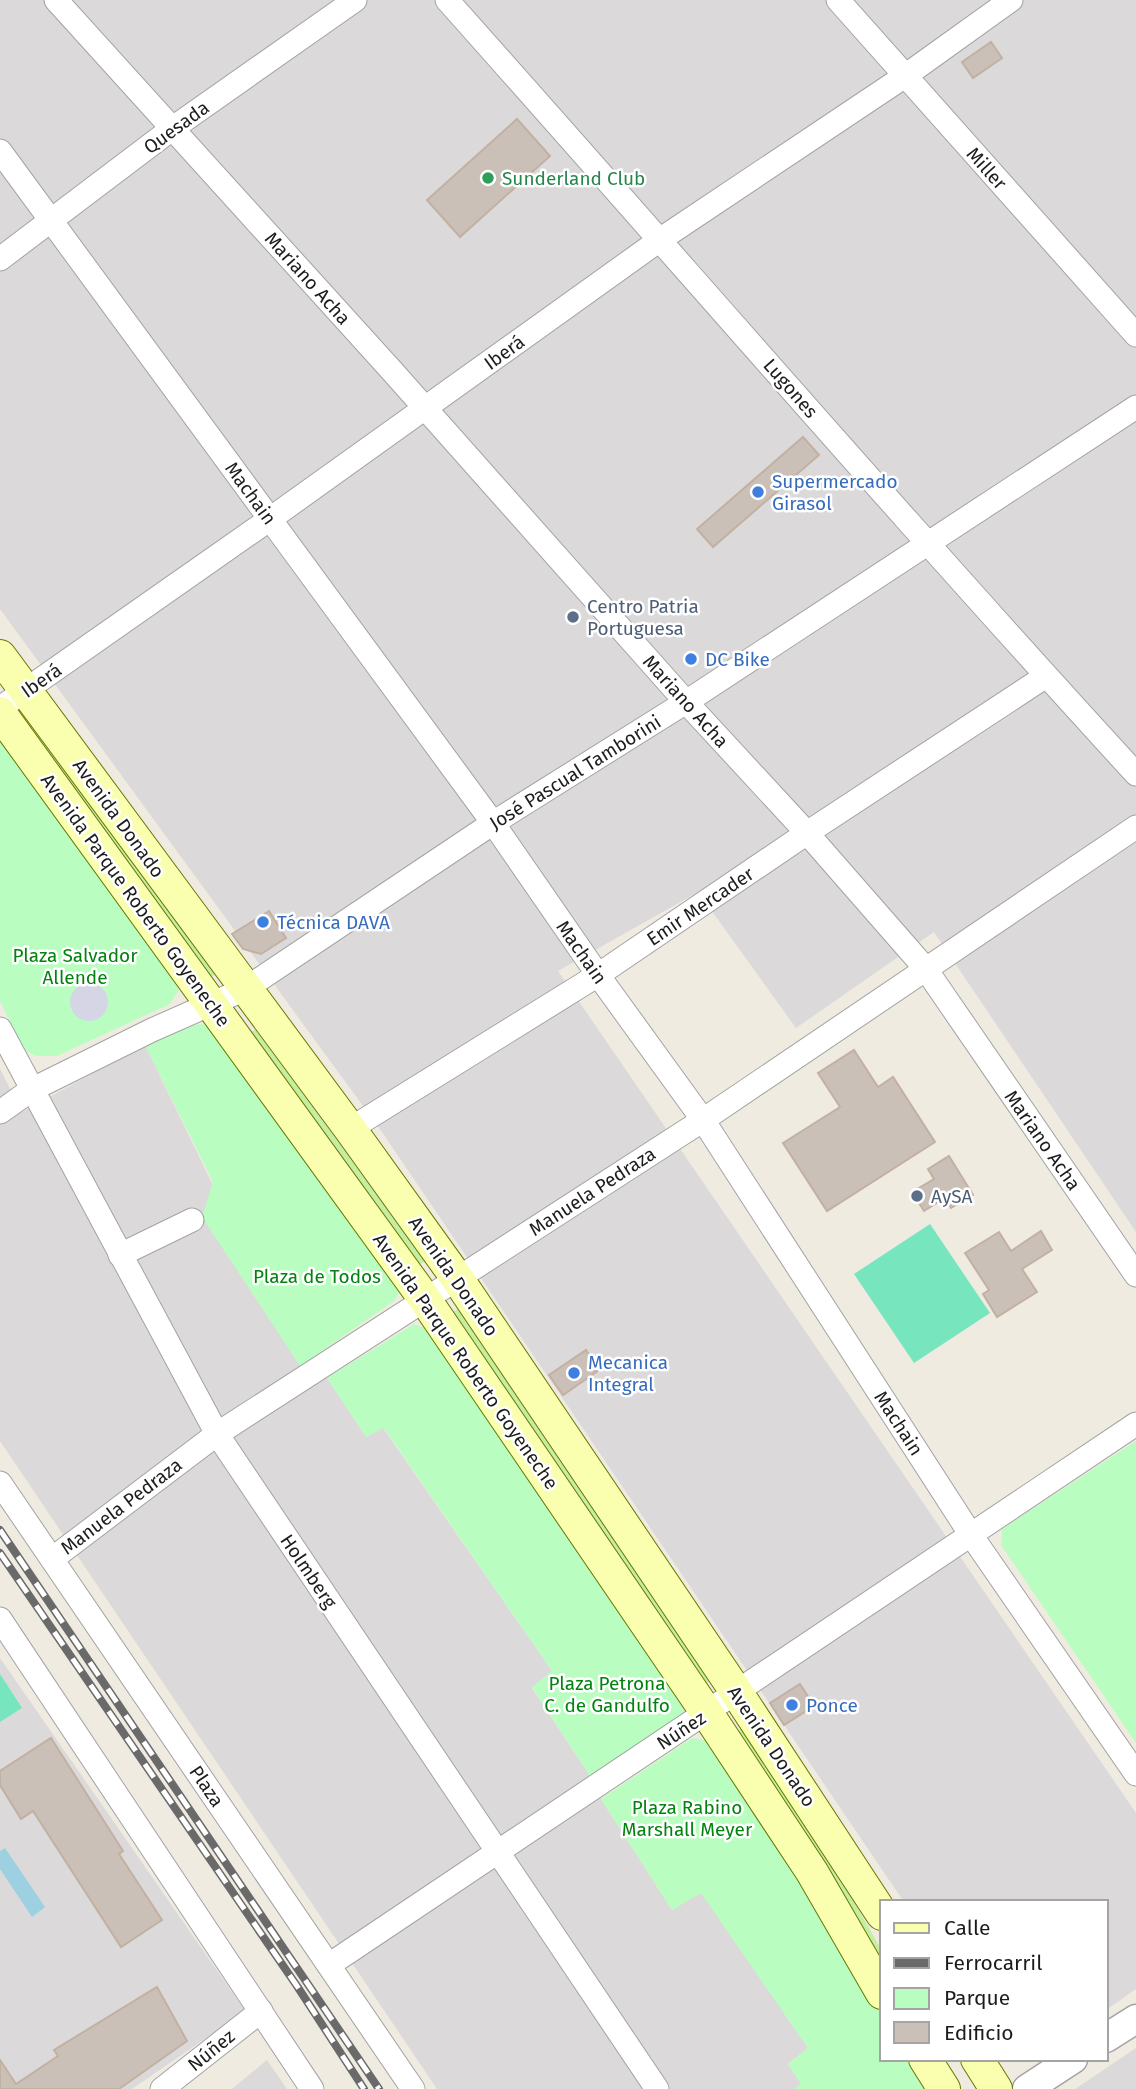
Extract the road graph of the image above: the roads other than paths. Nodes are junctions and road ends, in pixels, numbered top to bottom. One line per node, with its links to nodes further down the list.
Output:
1 (56, 0): 7 (street, Mariano Acha)
2 (355, 0): 7 (street, Quesada)
3 (447, 0): 10 (street, Lugones)
4 (838, 0): 6 (street, Miller)
5 (1011, 0): 6 (street, Iberá)
6 (905, 76): 10 (street, Iberá); 12 (street, Miller)
7 (173, 128): 9 (street, Quesada); 14 (street, Mariano Acha)
8 (0, 151): 9 (street, Machain)
9 (50, 220): 11 (street, Quesada); 15 (street, Machain)
10 (661, 239): 14 (street, Iberá); 16 (street, Lugones)
11 (0, 259)
12 (1136, 335)
13 (1136, 407): 16 (street, José Pascual Tamborini)
14 (424, 409): 15 (street, Iberá); 19 (street, Mariano Acha)
15 (270, 519): 20 (street, Iberá); 22 (street, Machain)
16 (927, 545): 18 (street, Lugones); 19 (street, José Pascual Tamborini)
17 (0, 656): 20 (main road, Avenida Donado)
18 (1046, 676): 21 (street, Lugones); 24 (street, Emir Mercader)
19 (686, 702): 22 (street, José Pascual Tamborini); 24 (street, Mariano Acha)
20 (8, 704): 27 (main road, Avenida Donado); 28 (main road, Avenida Parque Roberto Goyeneche)
21 (1136, 774)
22 (493, 823): 26 (street, Machain); 27 (street, José Pascual Tamborini)
23 (1136, 827): 25 (street, Manuela Pedraza)
24 (807, 833): 25 (street, Mariano Acha); 26 (street, Emir Mercader)
25 (925, 968): 32 (street, Manuela Pedraza); 36 (street, Mariano Acha)
26 (598, 975): 32 (street, Machain); 33 (street, Emir Mercader)
27 (246, 989): 28 (street, José Pascual Tamborini); 33 (main road, Avenida Donado)
28 (212, 1005): 30 (street, José Pascual Tamborini); 38 (main road, Avenida Parque Roberto Goyeneche)
29 (0, 1029): 30 (street, Holmberg)
30 (31, 1090): 31 (street, José Pascual Tamborini); 35 (street, Holmberg)
31 (0, 1112)
32 (703, 1120): 37 (street, Manuela Pedraza); 42 (street, Machain)
33 (350, 1129): 37 (main road, Avenida Donado)
34 (192, 1220): 35 (street)
35 (120, 1255): 40 (street, Holmberg)
36 (1136, 1276)
37 (457, 1278): 38 (street, Manuela Pedraza); 45 (main road, Avenida Donado)
38 (424, 1298): 40 (street, Manuela Pedraza); 46 (main road, Avenida Parque Roberto Goyeneche)
39 (1136, 1424): 42 (street, Núñez)
40 (217, 1434): 43 (street, Manuela Pedraza); 48 (street, Holmberg)
41 (0, 1483): 43 (street, Plaza)
42 (971, 1535): 45 (street, Núñez); 47 (street, Machain)
43 (51, 1559): 50 (street, Plaza)
44 (0, 1619): 52 (street)
45 (737, 1693): 46 (street, Núñez); 49 (main road, Avenida Donado)
46 (707, 1713): 48 (street, Núñez); 51 (main road, Avenida Parque Roberto Goyeneche)
47 (1136, 1774)
48 (497, 1852): 50 (street, Núñez); 61 (street, Holmberg)
49 (880, 1911)
50 (329, 1965): 60 (street, Plaza)
51 (880, 1990)
52 (261, 2011): 58 (street, Núñez); 59 (street)
53 (1136, 2019): 54 (street)
54 (1108, 2037)
55 (926, 2061): 62 (main road)
56 (978, 2061): 63 (main road)
57 (1070, 2061): 64 (street)
58 (162, 2089)
59 (312, 2089)
60 (413, 2089)
61 (657, 2089)
62 (944, 2089)
63 (996, 2089)
64 (1027, 2089)

